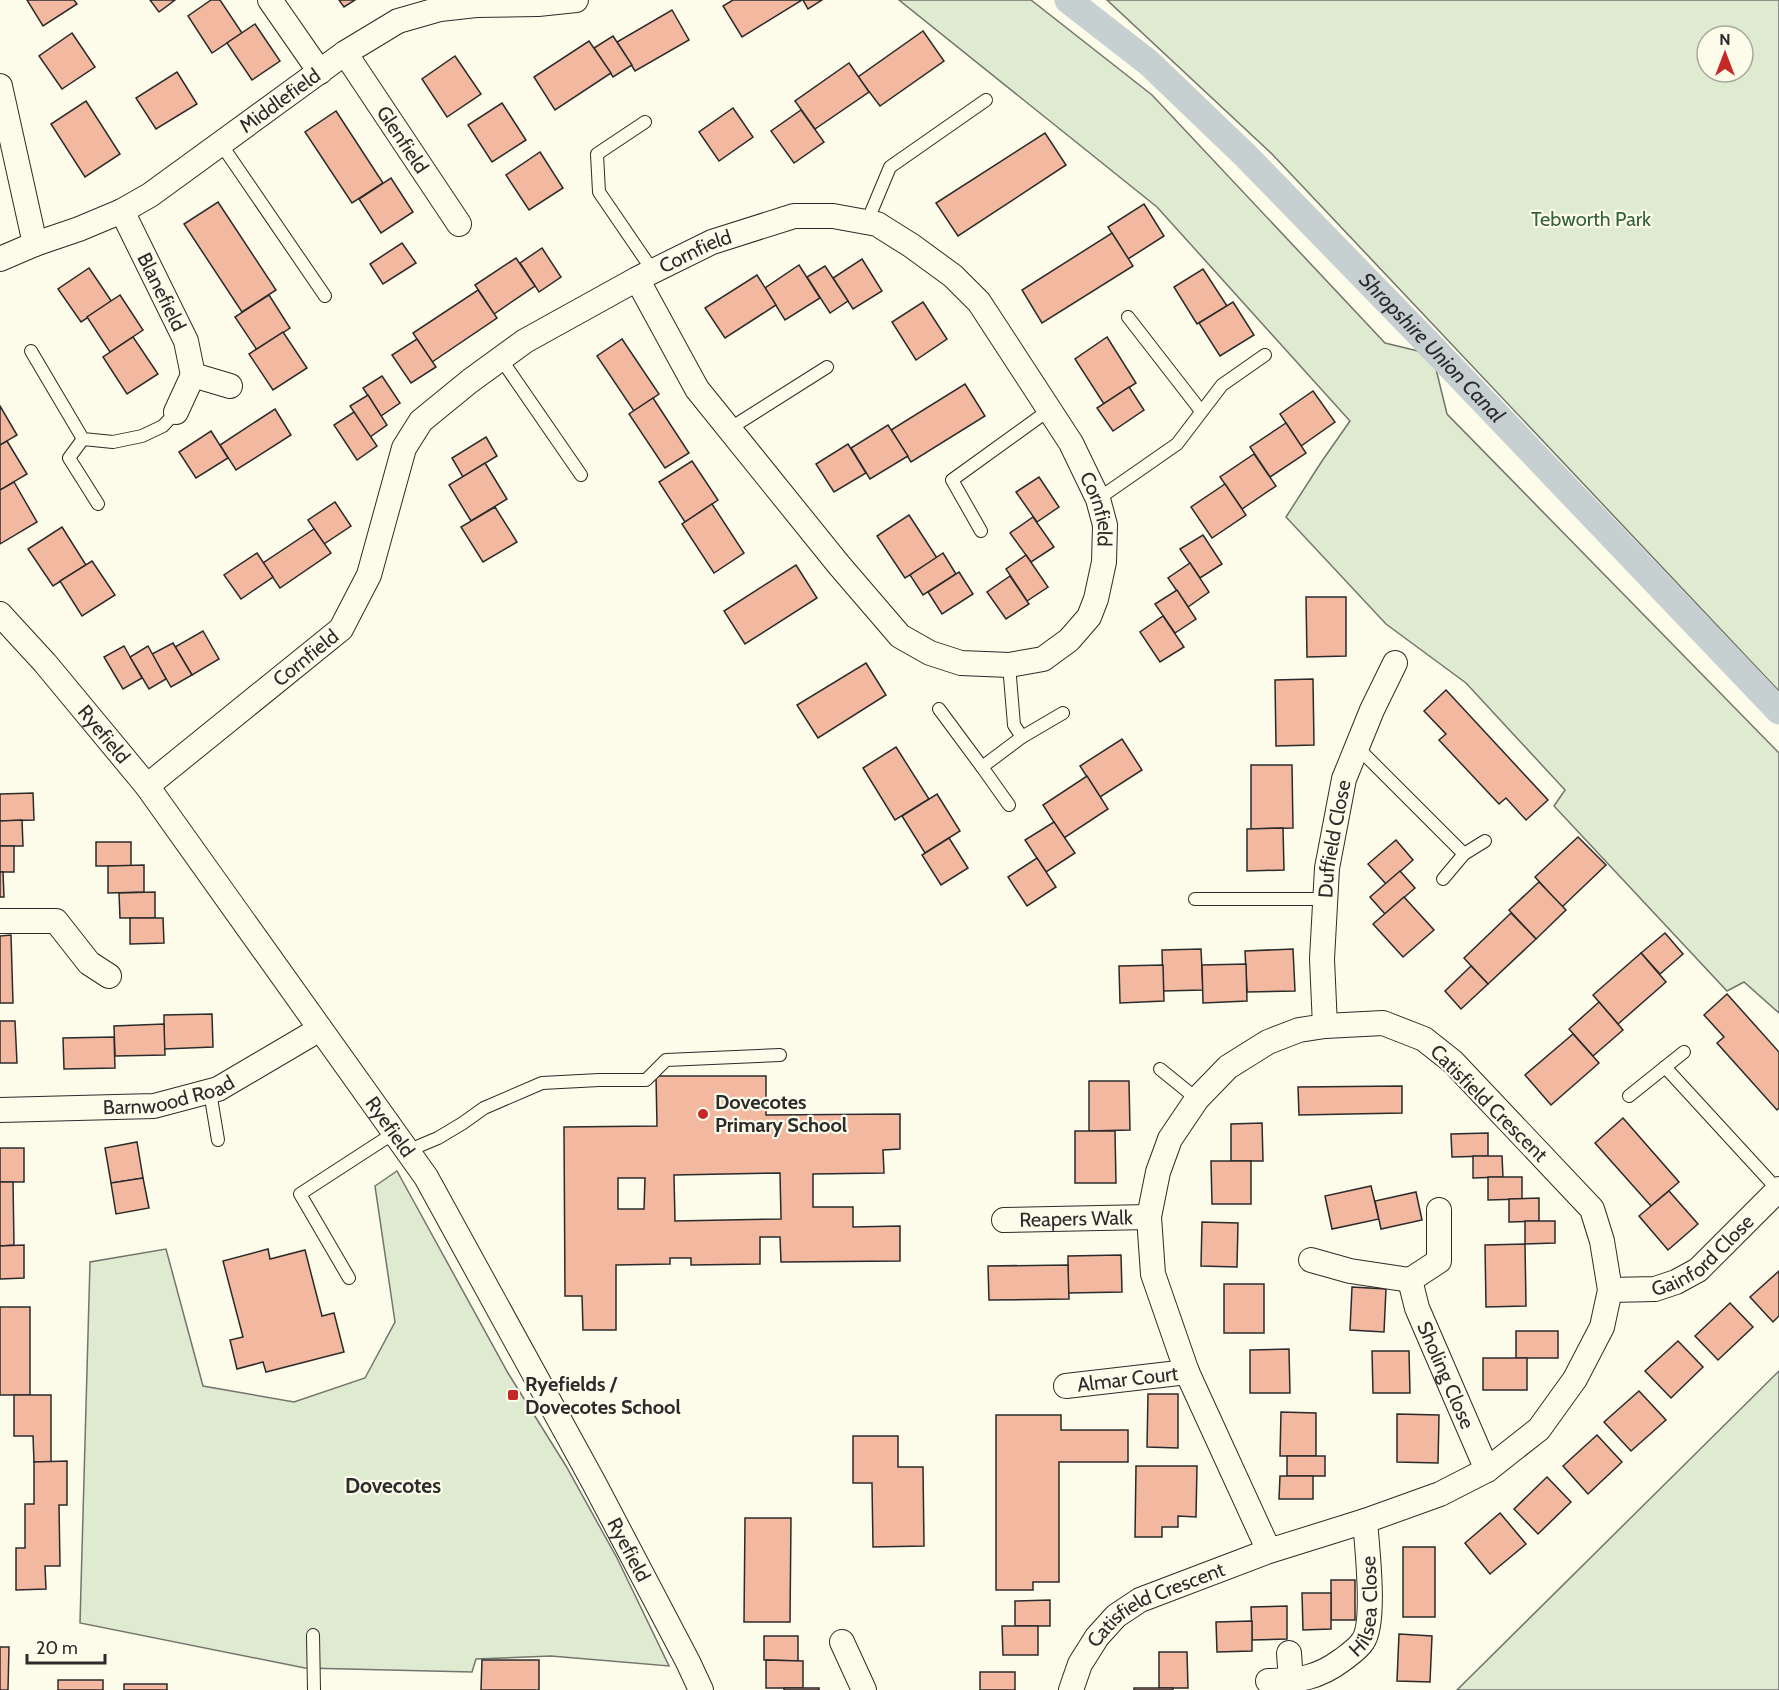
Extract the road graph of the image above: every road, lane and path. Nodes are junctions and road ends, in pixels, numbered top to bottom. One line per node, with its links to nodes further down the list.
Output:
1 (270, 0): 4 (street)
2 (570, 1): 3 (street, Middlefield)
3 (345, 53): 4 (street, Middlefield); 11 (street, Glenfield)
4 (320, 72): 8 (street, Middlefield)
5 (0, 87): 12 (street)
6 (986, 100): 10 (lane)
7 (645, 122): 14 (lane)
8 (221, 144): 9 (street, Middlefield); 15 (lane)
9 (122, 211): 12 (street, Middlefield); 21 (street, Blanefield)
10 (867, 222): 14 (street, Cornfield); 23 (street, Cornfield)
11 (459, 224)
12 (35, 244): 13 (street, Middlefield)
13 (0, 260)
14 (645, 275): 19 (street, Cornfield); 26 (street, Cornfield)
15 (325, 296)
16 (1128, 317): 24 (lane)
17 (31, 351): 27 (lane)
18 (1265, 355): 24 (lane)
19 (501, 359): 28 (lane); 40 (street, Cornfield)
20 (827, 367): 26 (lane)
21 (193, 375): 22 (street); 25 (street)
22 (230, 386)
23 (1049, 410): 29 (street, Cornfield); 31 (lane)
24 (1201, 411): 29 (lane)
25 (176, 412): 27 (lane)
26 (729, 429): 34 (street, Cornfield)
27 (83, 439): 30 (lane)
28 (581, 475)
29 (1098, 499): 34 (street, Cornfield)
30 (98, 504)
31 (981, 531)
32 (0, 614): 40 (street, Ryefield)
33 (1395, 663): 38 (street, Duffield Close)
34 (1009, 665): 37 (lane)
35 (939, 709): 39 (lane)
36 (1063, 713): 37 (lane)
37 (1022, 737): 39 (lane)
38 (1357, 747): 43 (lane); 46 (street, Duffield Close)
39 (982, 767): 41 (lane)
40 (147, 786): 50 (street, Ryefield)
41 (1009, 805)
42 (1485, 841): 43 (lane)
43 (1464, 854): 44 (lane)
44 (1443, 879)
45 (1195, 899): 46 (lane)
46 (1326, 899): 49 (street, Duffield Close)
47 (0, 921): 48 (street)
48 (109, 976)
49 (1324, 1026): 57 (street, Catisfield Crescent); 68 (street, Catisfield Crescent)
50 (320, 1029): 55 (street, Barnwood Road); 60 (street, Ryefield)
51 (1684, 1052): 53 (lane)
52 (780, 1055): 60 (lane)
53 (1665, 1067): 56 (lane); 61 (lane)
54 (1160, 1069): 57 (lane)
55 (210, 1092): 58 (street, Barnwood Road); 59 (lane)
56 (1629, 1096)
57 (1197, 1099): 63 (street, Catisfield Crescent)
58 (0, 1110)
59 (218, 1140)
60 (401, 1142): 66 (lane); 78 (street, Ryefield)
61 (1778, 1190): 68 (street, Gainford Close)
62 (1439, 1210): 67 (street)
63 (1149, 1217): 64 (street, Reapers Walk); 69 (street, Catisfield Crescent)
64 (1004, 1220)
65 (1311, 1260): 67 (street)
66 (349, 1278)
67 (1410, 1280): 71 (street, Sholing Close)
68 (1610, 1290): 71 (street, Catisfield Crescent)
69 (1187, 1372): 70 (street, Almar Court); 73 (street, Catisfield Crescent)
70 (1066, 1386)
71 (1487, 1470): 72 (street, Catisfield Crescent)
72 (1365, 1521): 73 (street, Catisfield Crescent); 76 (street, Hilsea Close)
73 (1269, 1551): 80 (street, Catisfield Crescent)
74 (313, 1635): 77 (lane)
75 (842, 1642): 79 (street)
76 (1290, 1653)
77 (314, 1690)
78 (700, 1690)
79 (864, 1690)
80 (1071, 1690)

